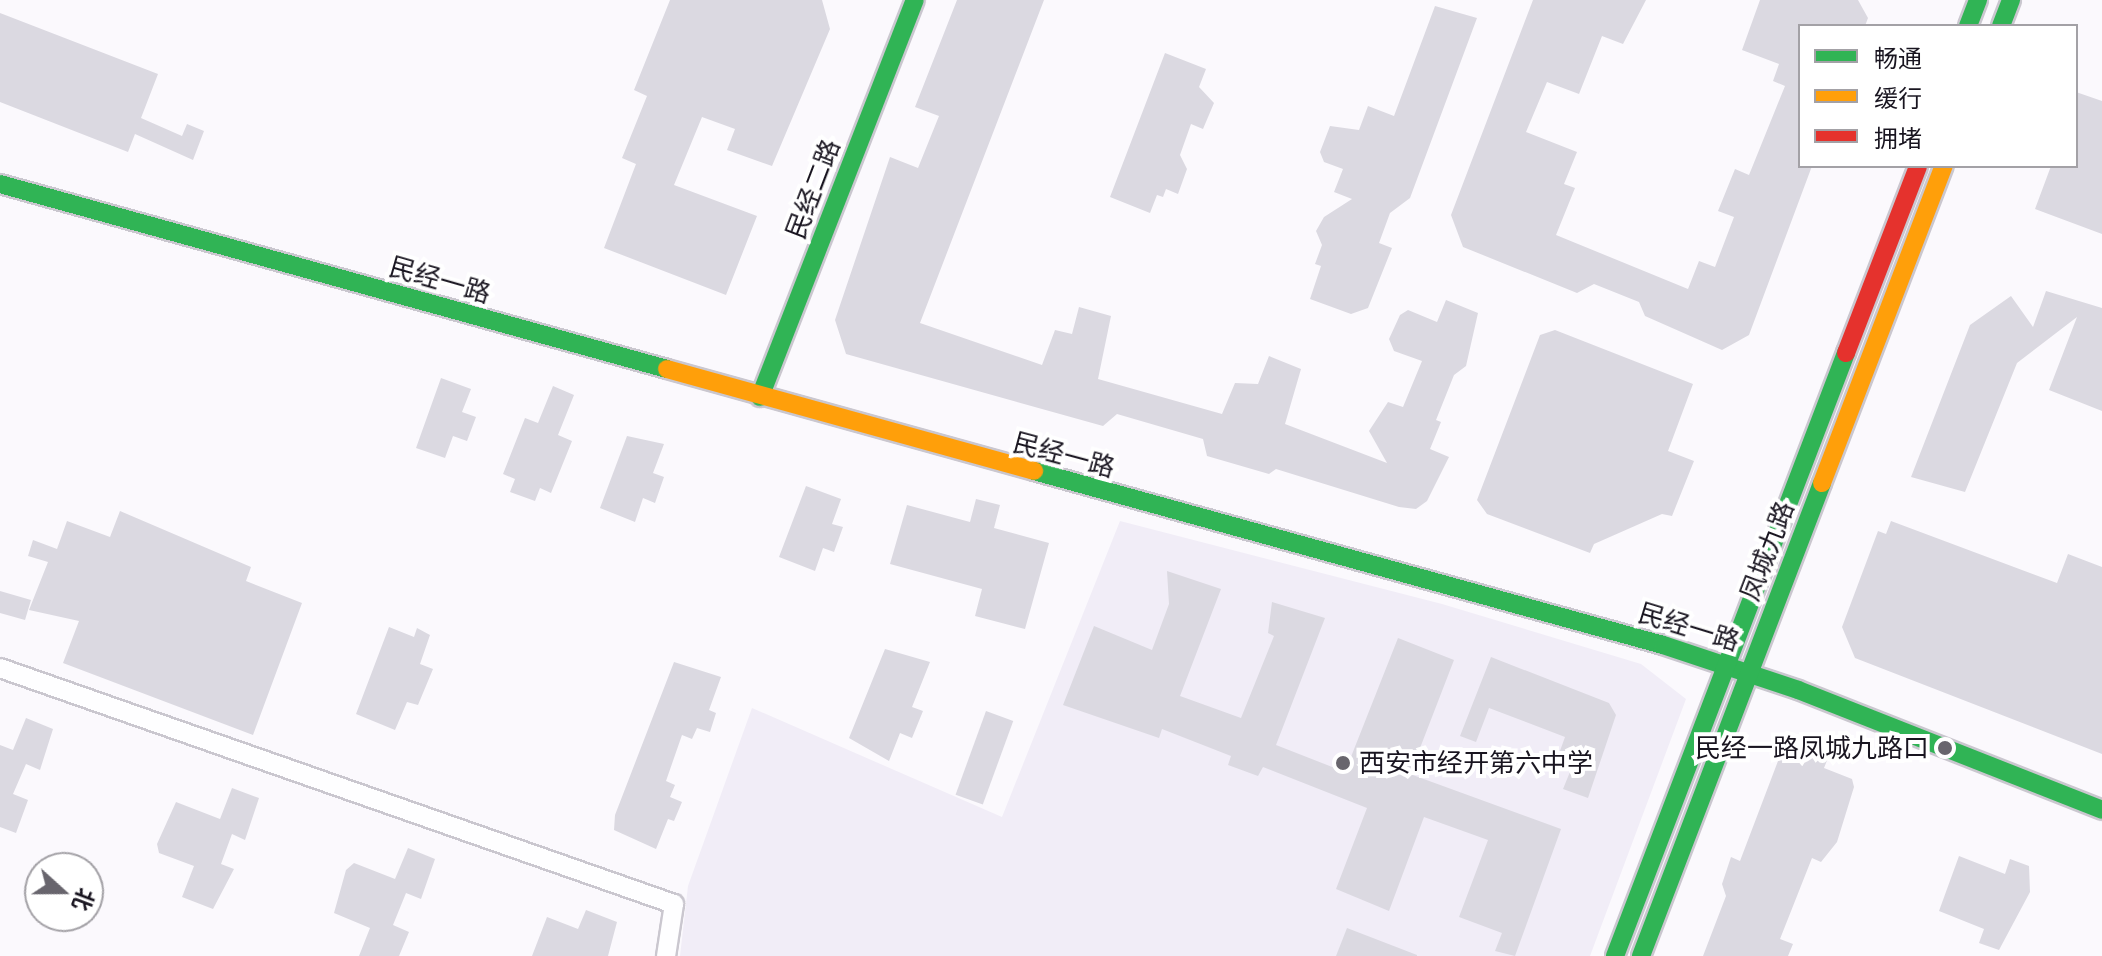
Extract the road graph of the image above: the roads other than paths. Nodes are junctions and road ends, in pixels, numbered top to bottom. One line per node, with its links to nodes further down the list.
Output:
1 (915, 0): 9 (street, 民经二路)
2 (1978, 0): 4 (street)
3 (2011, 0): 5 (street)
4 (1969, 24)
5 (2002, 24)
6 (1917, 168): 10 (street, 凤城九路)
7 (1943, 168): 12 (street, 凤城九路)
8 (0, 184): 9 (street, 民经一路)
9 (760, 397): 10 (street, 民经一路)
10 (1727, 664): 12 (street, 民经一路); 15 (street, 凤城九路)
11 (0, 668): 14 (street)
12 (1749, 672): 13 (street, 民经一路); 16 (street, 凤城九路)
13 (2102, 810)
14 (666, 956)
15 (1615, 956)
16 (1641, 956)

